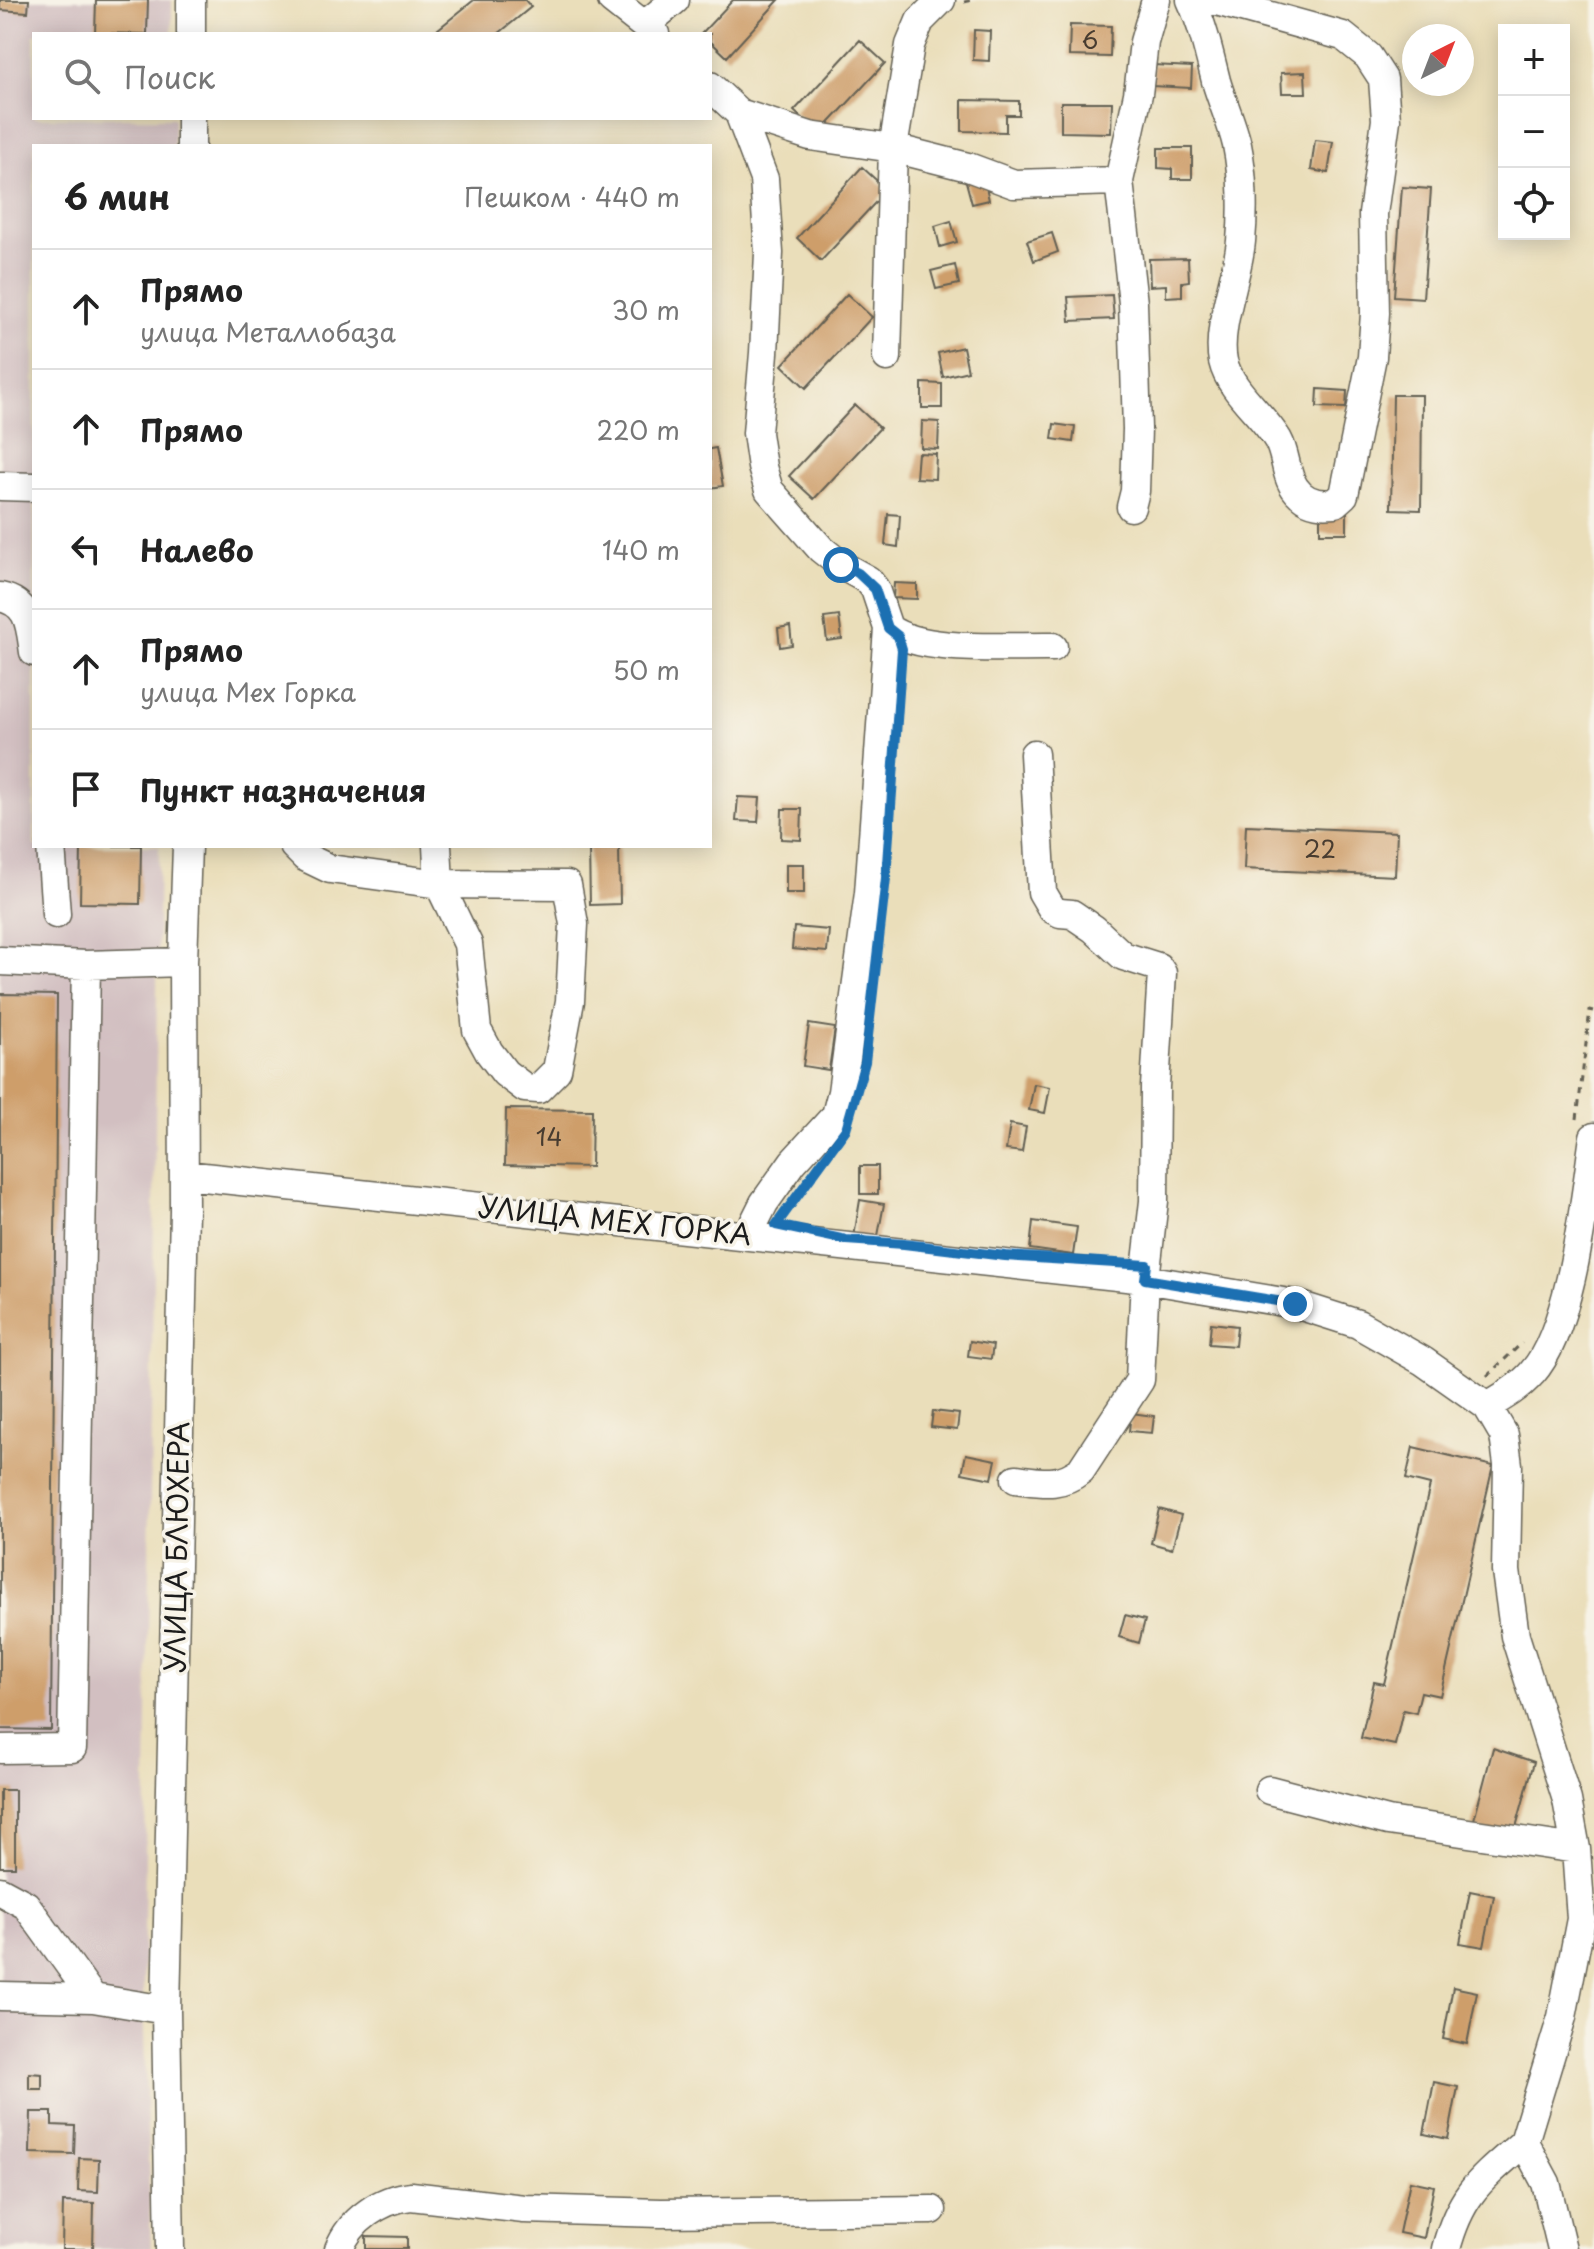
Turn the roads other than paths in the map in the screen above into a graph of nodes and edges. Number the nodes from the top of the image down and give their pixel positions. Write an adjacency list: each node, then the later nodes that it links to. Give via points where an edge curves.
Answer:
1 (191, 0): 9 (street)
2 (612, 0): 8 (street)
3 (675, 0): 8 (street)
4 (941, 0): 14 (street, via 920,21 910,45)
5 (1156, 0): 15 (street)
6 (1191, 0): 7 (street, via 1237,146 1241,181 1241,242 1223,359 1230,379 1280,444 1295,488 1311,501 1335,503 1344,495 1372,357 1373,214 1386,120 1383,79 1368,56 1343,36)
7 (1213, 0)
8 (650, 29)
9 (191, 32)
10 (712, 88): 11 (street)
11 (739, 113): 14 (street, via 810,136); 21 (street, via 764,179 769,253 757,433 762,467 769,490 821,549 875,589)
12 (191, 120): 13 (street)
13 (191, 144)
14 (893, 148): 15 (street, via 1014,184); 16 (street)
15 (1119, 181): 19 (street, via 1133,303 1137,429)
16 (887, 357)
17 (0, 486): 18 (street)
18 (32, 487)
19 (1131, 507)
20 (0, 597): 22 (street, via 23,607)
21 (888, 628): 23 (street, via 898,636 932,644); 36 (street, via 869,893 842,1092 836,1115 793,1162)
22 (32, 638)
23 (1053, 647)
24 (1034, 754): 37 (street, via 1042,892 1047,902 1094,929 1123,956 1162,973 1154,1201)
25 (51, 848): 30 (street)
26 (187, 848): 32 (street, УЛИЦА БЛЮХЕРА)
27 (296, 848): 29 (street, via 330,869)
28 (437, 848): 29 (street)
29 (439, 884): 29 (street, via 468,944 477,1030 505,1073 525,1088 538,1089 557,1070 570,1001 574,924 567,885)
30 (56, 914)
31 (0, 961): 33 (street)
32 (183, 962): 33 (street); 35 (street, УЛИЦА БЛЮХЕРА)
33 (86, 965): 40 (street, via 72,1748)
34 (1585, 1135): 38 (street, via 1571,1277 1557,1326 1532,1373)
35 (185, 1175): 36 (street, УЛИЦА МЕХ ГОРКА); 46 (street, УЛИЦА БЛЮХЕРА)
36 (748, 1235): 37 (street, УЛИЦА МЕХ ГОРКА)
37 (1145, 1279): 38 (street, УЛИЦА МЕХ ГОРКА, via 1295,1304 1358,1324); 39 (street, via 1140,1380 1110,1428 1071,1479)
38 (1492, 1403): 42 (street, УЛИЦА МЕХ ГОРКА, via 1508,1465 1506,1571 1515,1636 1567,1800)
39 (1016, 1479)
40 (0, 1749)
41 (1269, 1790): 42 (street, via 1388,1821)
42 (1576, 1849): 47 (street, УЛИЦА МЕХ ГОРКА, via 1581,1919 1562,2017)
43 (0, 1891): 45 (street, via 26,1905)
44 (0, 1996): 45 (street)
45 (93, 1998): 46 (street)
46 (166, 2010): 49 (street, УЛИЦА БЛЮХЕРА)
47 (1524, 2142): 51 (street, via 1469,2193); 52 (street, via 1546,2183)
48 (932, 2210): 50 (street, via 661,2213 524,2209 411,2196 372,2209)
49 (170, 2249)
50 (339, 2249)
51 (1446, 2249)
52 (1562, 2249)

